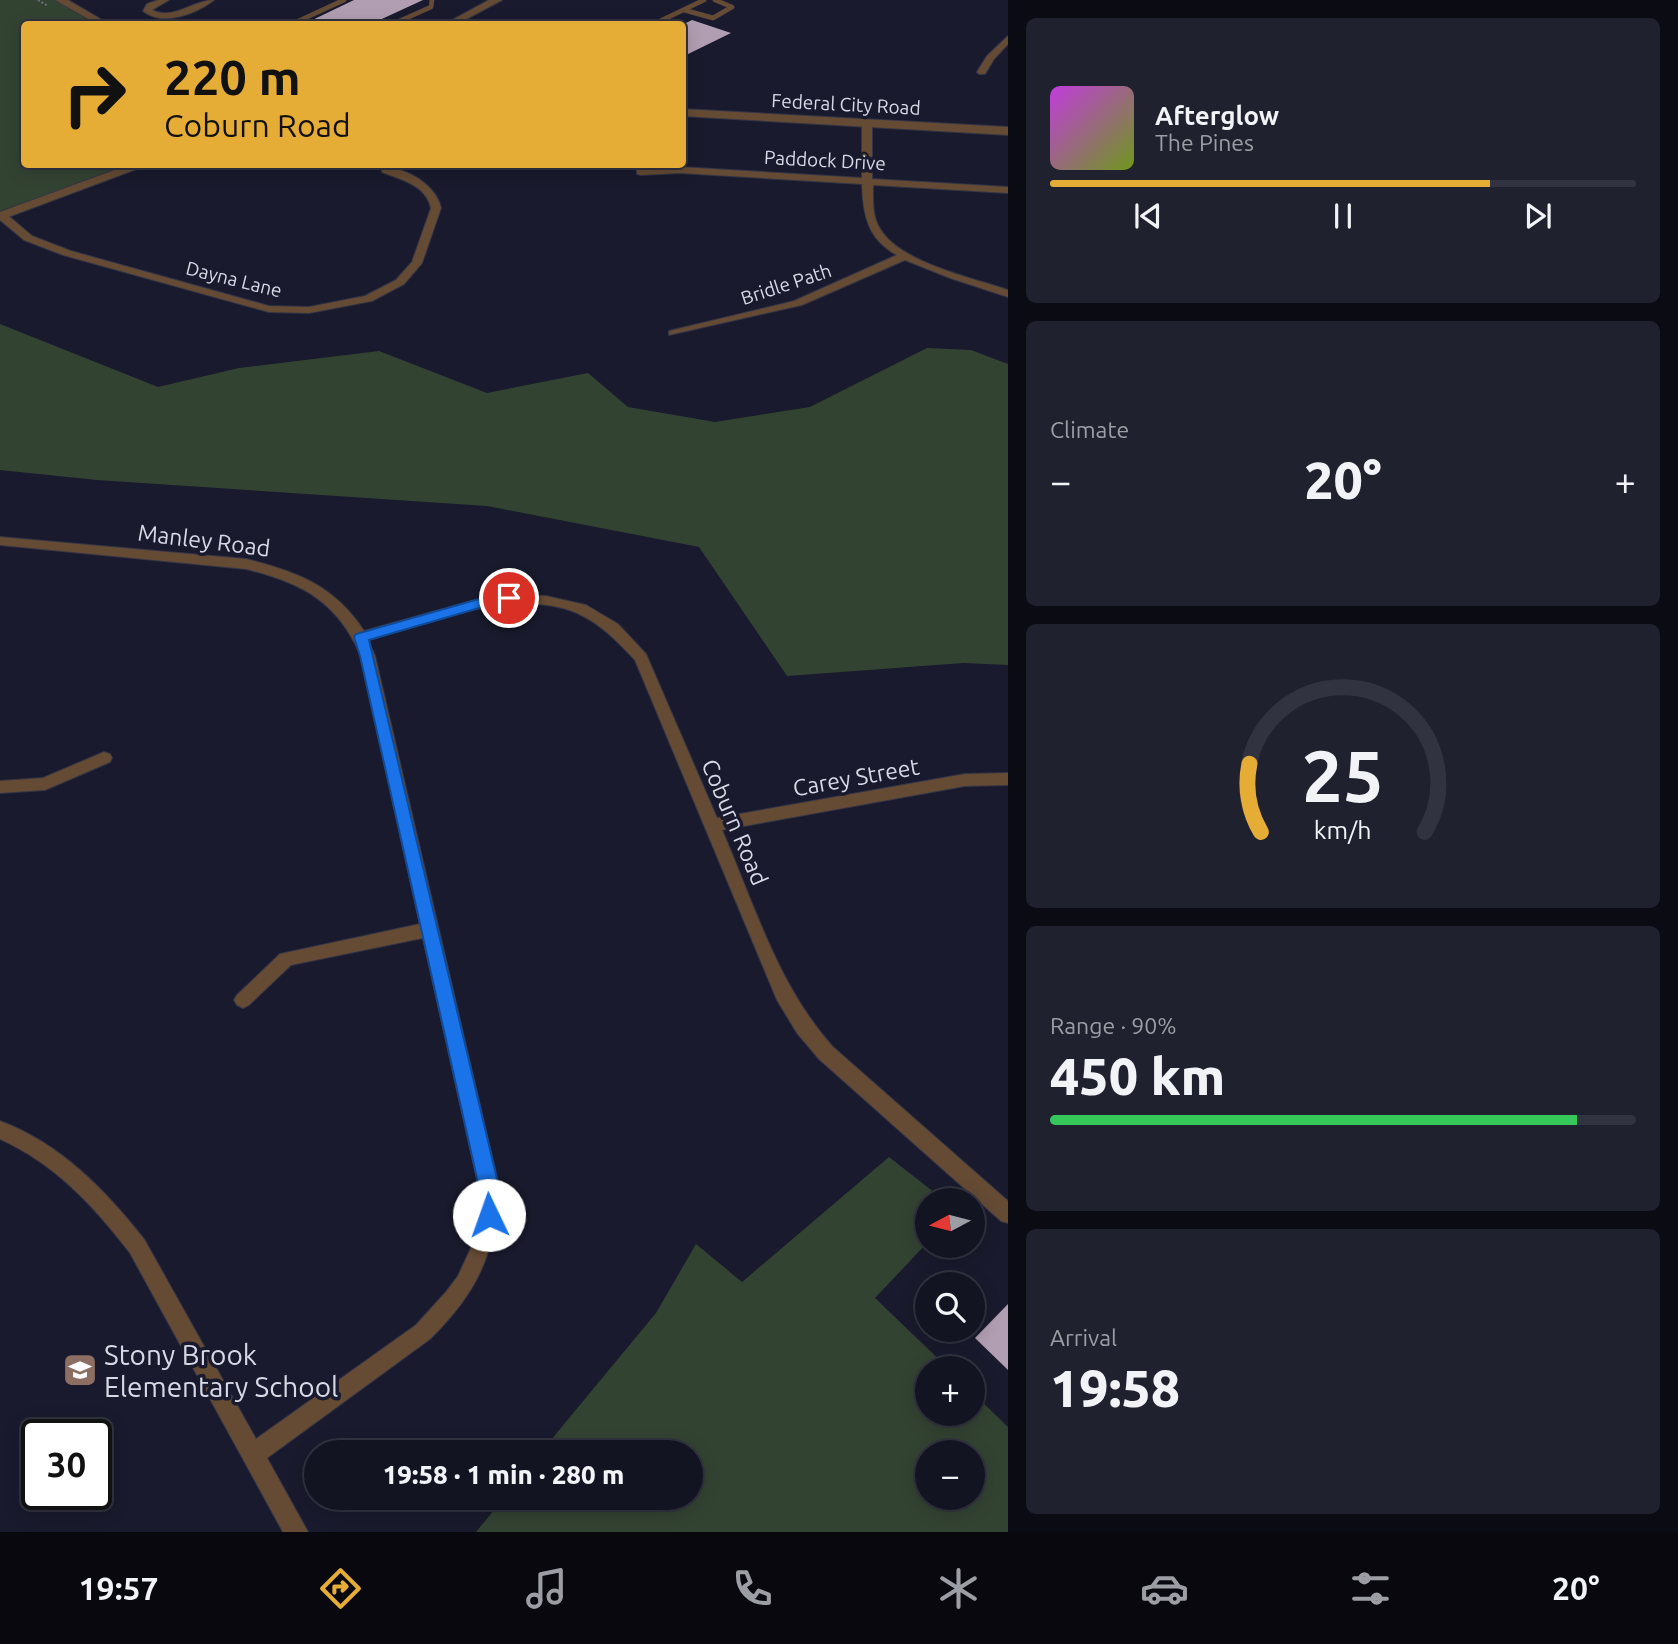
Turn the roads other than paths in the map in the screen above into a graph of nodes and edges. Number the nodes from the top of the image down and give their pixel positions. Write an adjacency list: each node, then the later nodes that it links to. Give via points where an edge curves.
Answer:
1 (60, 0): 10 (street)
2 (165, 0): 3 (street, via 147,11 167,17)
3 (210, 0)
4 (344, 0): 11 (lane)
5 (432, 0): 12 (lane, via 431,6)
6 (704, 0): 9 (lane)
7 (715, 0): 9 (lane, via 732,6 713,18)
8 (491, 1): 13 (street)
9 (684, 10): 14 (lane)
10 (98, 21)
11 (298, 21)
12 (399, 21)
13 (455, 21)
14 (660, 21)
15 (1008, 39): 16 (street)
16 (982, 72)
17 (686, 112): 18 (street, Federal City Road)
18 (867, 123): 19 (street, Federal City Road); 23 (street)
19 (1008, 131)
20 (133, 168): 25 (street)
21 (386, 170): 25 (street, Dayna Lane, via 418,183 436,201 417,263 385,291 328,309 270,309 67,253 29,238)
22 (640, 172): 23 (street, Paddock Drive)
23 (869, 180): 24 (street, Paddock Drive); 26 (street, via 874,230)
24 (1008, 190)
25 (0, 216)
26 (905, 256): 27 (street); 28 (street, Bridle Path, via 798,303)
27 (1008, 294)
28 (673, 333)
29 (2, 545): 30 (street, Manley Road, via 274,570 317,589 336,604)
30 (361, 637): 34 (street, Coburn Road, via 509,598 554,601 598,617 617,629 641,658); 35 (street, Manley Road)
31 (104, 758): 33 (street, via 46,784)
32 (1008, 779): 34 (street, Carey Street, via 965,780)
33 (0, 787)
34 (712, 825): 38 (street, Coburn Road, via 786,1000 803,1027 826,1053)
35 (430, 929): 36 (street, via 286,959); 39 (street, Manley Road, via 488,1183 489,1215 481,1251 448,1309 423,1332)
36 (243, 1000)
37 (0, 1130): 39 (street, via 66,1167 104,1203 137,1246)
38 (1008, 1214)
39 (253, 1455): 40 (street)
40 (296, 1532)

